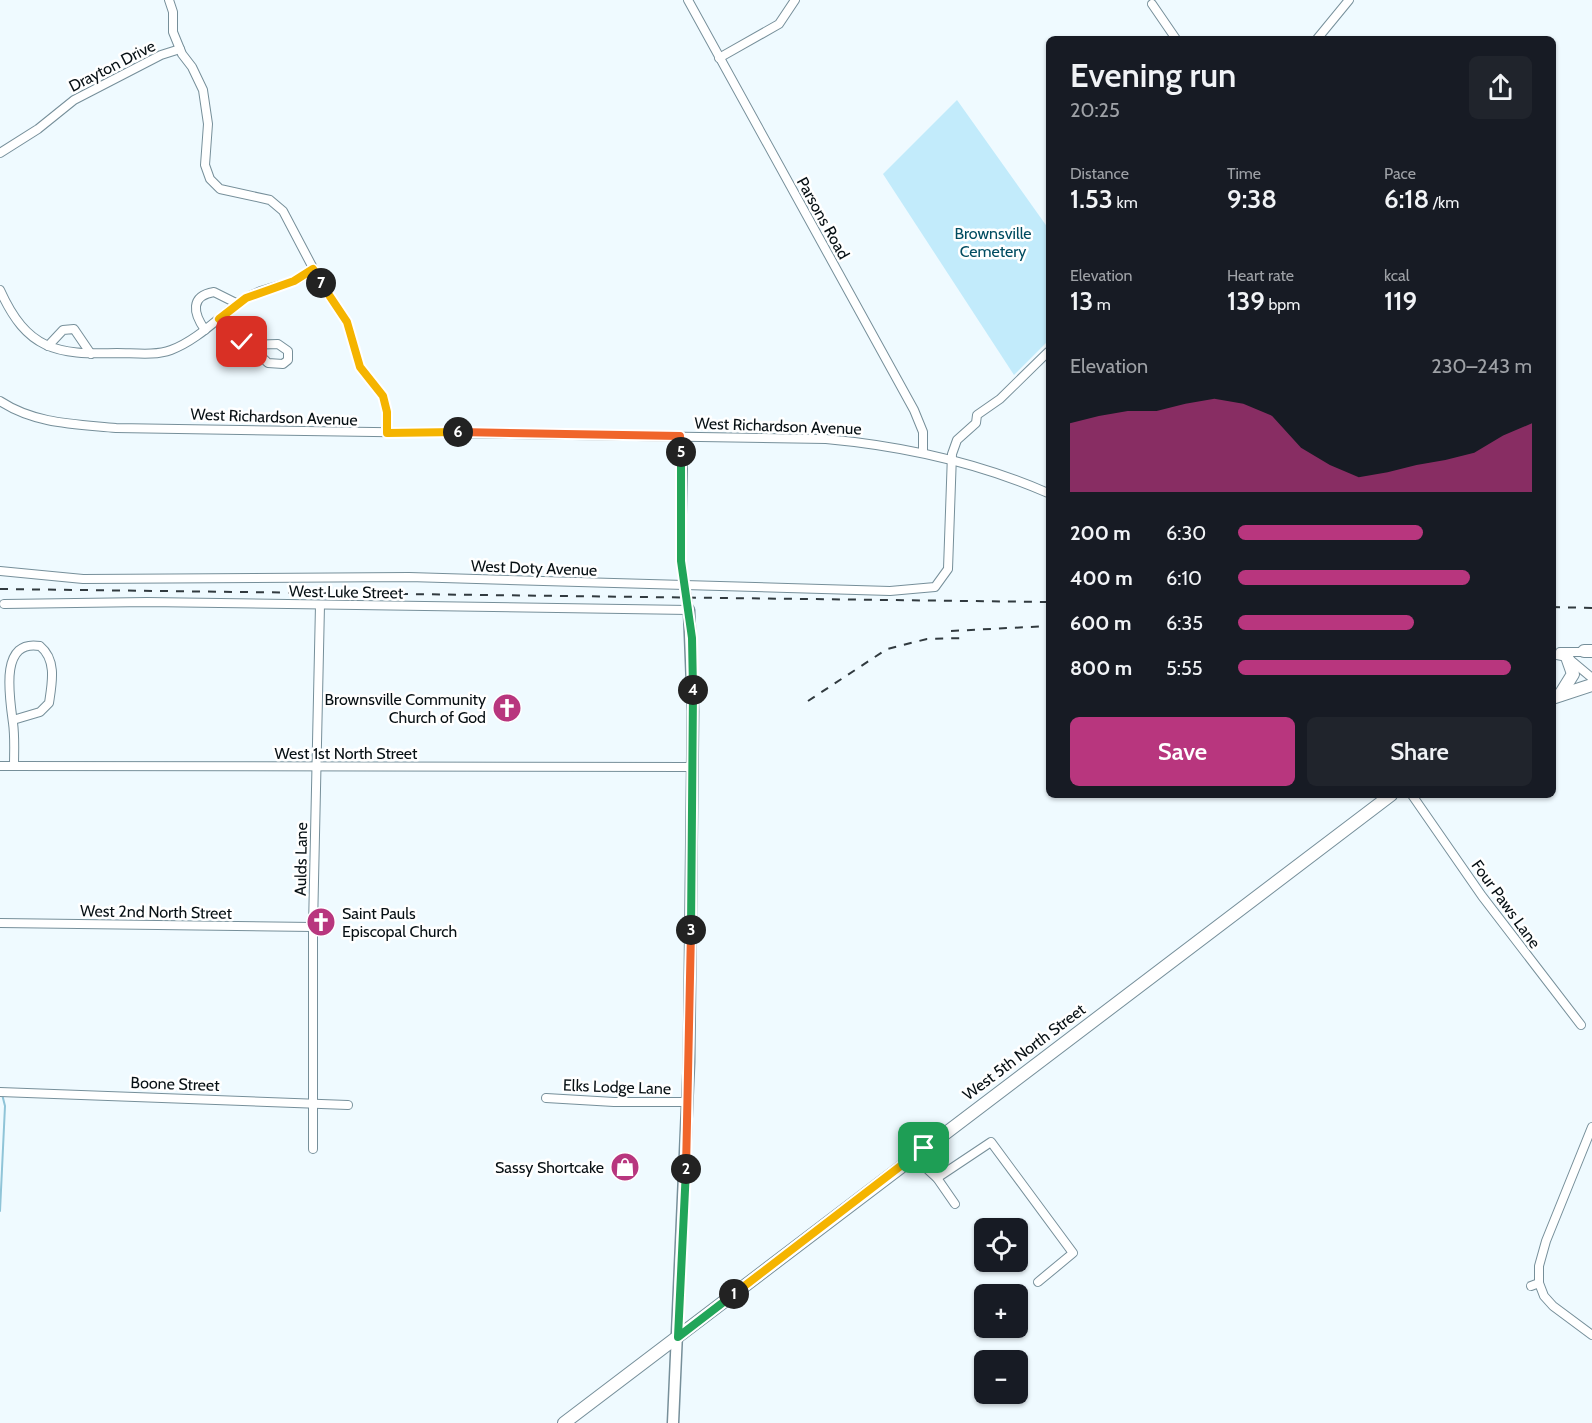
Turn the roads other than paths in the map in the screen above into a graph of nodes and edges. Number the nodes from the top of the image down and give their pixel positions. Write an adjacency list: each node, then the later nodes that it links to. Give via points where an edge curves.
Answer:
1 (169, 0): 8 (street, via 173,32)
2 (688, 0): 9 (street, Parsons Road)
3 (795, 0): 9 (street, via 774,27)
4 (1349, 0): 7 (street)
5 (1152, 4): 6 (street)
6 (1174, 36)
7 (1319, 36)
8 (180, 49): 10 (street, Drayton Drive, via 74,99 38,129); 11 (street, via 202,90 208,124 205,165 210,179 220,189 270,200 283,211)
9 (719, 58): 24 (street, Parsons Road, via 914,410 923,432)
10 (0, 153)
11 (313, 269): 13 (street); 22 (street, via 347,322 360,367 383,396)
12 (0, 290): 14 (street)
13 (238, 304): 15 (street); 16 (street, via 214,292 199,298 195,312)
14 (3, 307): 18 (street, via 30,335)
15 (219, 319): 16 (street); 17 (street)
16 (204, 330): 20 (street, via 164,352)
17 (249, 345): 17 (street, via 272,365 288,360 286,349 278,344)
18 (48, 346): 20 (street, via 68,353); 20 (street, via 57,333 74,329)
19 (1046, 353): 25 (street, via 977,416 976,423 957,440)
20 (91, 354)
21 (0, 401): 22 (street, West Richardson Avenue, via 27,416 44,420 116,428)
22 (387, 433): 23 (street, West Richardson Avenue)
23 (680, 436): 24 (street, West Richardson Avenue, via 826,439); 28 (street)
24 (923, 453): 25 (street, West Richardson Avenue)
25 (951, 460): 26 (street, West Richardson Avenue, via 1010,476); 28 (street, West Doty Avenue, via 948,569 935,587 890,591)
26 (1046, 492)
27 (0, 571): 28 (street, West Doty Avenue, via 83,579 409,577)
28 (684, 587): 31 (street)
29 (4, 604): 30 (street, West Luke Street)
30 (320, 605): 31 (street, West Luke Street); 42 (street, Aulds Lane)
31 (689, 610): 43 (street)
32 (1589, 652): 33 (street)
33 (1556, 653)
34 (1556, 654): 35 (street)
35 (1567, 657): 36 (street); 38 (main road, via 1573,674)
36 (1592, 678)
37 (1592, 685): 38 (main road)
38 (1556, 697)
39 (13, 720): 39 (street, via 6,662 19,647 40,646 48,652 51,666 49,703 40,712); 41 (street)
40 (0, 766): 41 (street, West 1st North Street)
41 (14, 766): 42 (street, West 1st North Street)
42 (317, 766): 43 (street, West 1st North Street); 47 (street, Aulds Lane)
43 (692, 767): 51 (street)
44 (1387, 798): 56 (main road, West 5th North Street)
45 (1414, 798): 48 (street, Four Paws Lane)
46 (0, 923): 47 (street, West 2nd North Street)
47 (313, 927): 52 (street, Aulds Lane)
48 (1581, 1025)
49 (4, 1092): 52 (street, Boone Street)
50 (546, 1098): 51 (street, Elks Lodge Lane)
51 (688, 1102): 63 (street)
52 (313, 1103): 53 (street, Boone Street); 55 (street, Aulds Lane)
53 (348, 1105)
54 (1592, 1126): 60 (street, via 1546,1241)
55 (313, 1149)
56 (913, 1156): 57 (street); 63 (main road, West 5th North Street)
57 (937, 1178): 58 (street); 59 (street, via 990,1142 1073,1253)
58 (955, 1204)
59 (1038, 1282)
60 (1539, 1283): 61 (street); 62 (street, via 1553,1306)
61 (1531, 1286)
62 (1592, 1335)
63 (678, 1337): 64 (main road, West 5th North Street); 65 (street)
64 (564, 1423)
65 (673, 1423)

